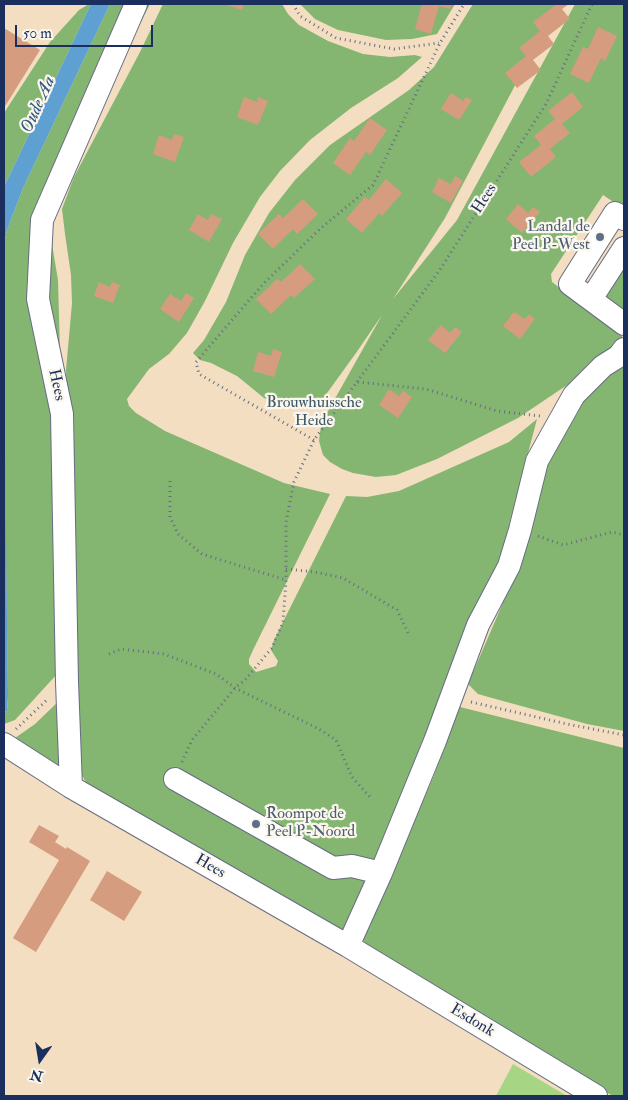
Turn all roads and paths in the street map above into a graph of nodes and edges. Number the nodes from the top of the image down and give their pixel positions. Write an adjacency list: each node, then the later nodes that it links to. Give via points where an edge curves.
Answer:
1 (136, 4): 21 (street, Hees, via 42,220 38,299 62,414)
2 (293, 4): 5 (path, via 300,16 336,38 394,49)
3 (464, 4): 5 (path)
4 (592, 4): 11 (path, Hees, via 546,104 439,272)
5 (440, 43): 13 (path, via 373,185 321,228 263,284 196,362 199,374)
6 (624, 219): 8 (street, via 615,213 570,284)
7 (624, 248): 8 (street)
8 (591, 299): 9 (street)
9 (624, 324)
10 (624, 349): 12 (street, via 574,395)
11 (357, 382): 12 (path, via 426,389 497,411); 13 (path, Hees)
12 (560, 418): 15 (street, via 537,461)
13 (314, 440): 17 (path, Hees, via 294,482 286,522)
14 (170, 481): 18 (path, via 170,517 184,540 202,554)
15 (520, 530): 16 (path, via 563,545 612,532); 23 (street, via 509,566 478,625)
16 (624, 535)
17 (286, 569): 18 (path, Hees); 19 (path, via 343,578 397,610)
18 (286, 580): 22 (path, Hees, via 283,622 272,648)
19 (409, 635)
20 (109, 654): 22 (path, via 121,649 164,654 216,674)
21 (67, 682): 25 (path, via 18,727); 27 (street, Hees)
22 (235, 688): 26 (path, Hees, via 192,740); 28 (path, via 319,728 336,740 352,777)
23 (452, 698): 24 (path); 29 (street)
24 (624, 735)
25 (8, 746): 27 (street, Hees)
26 (174, 779): 29 (street, via 333,868 352,866)
27 (71, 787): 30 (street, Hees)
28 (370, 797)
29 (381, 873): 30 (street)
30 (348, 946): 31 (street, Esdonk)
31 (596, 1096)

